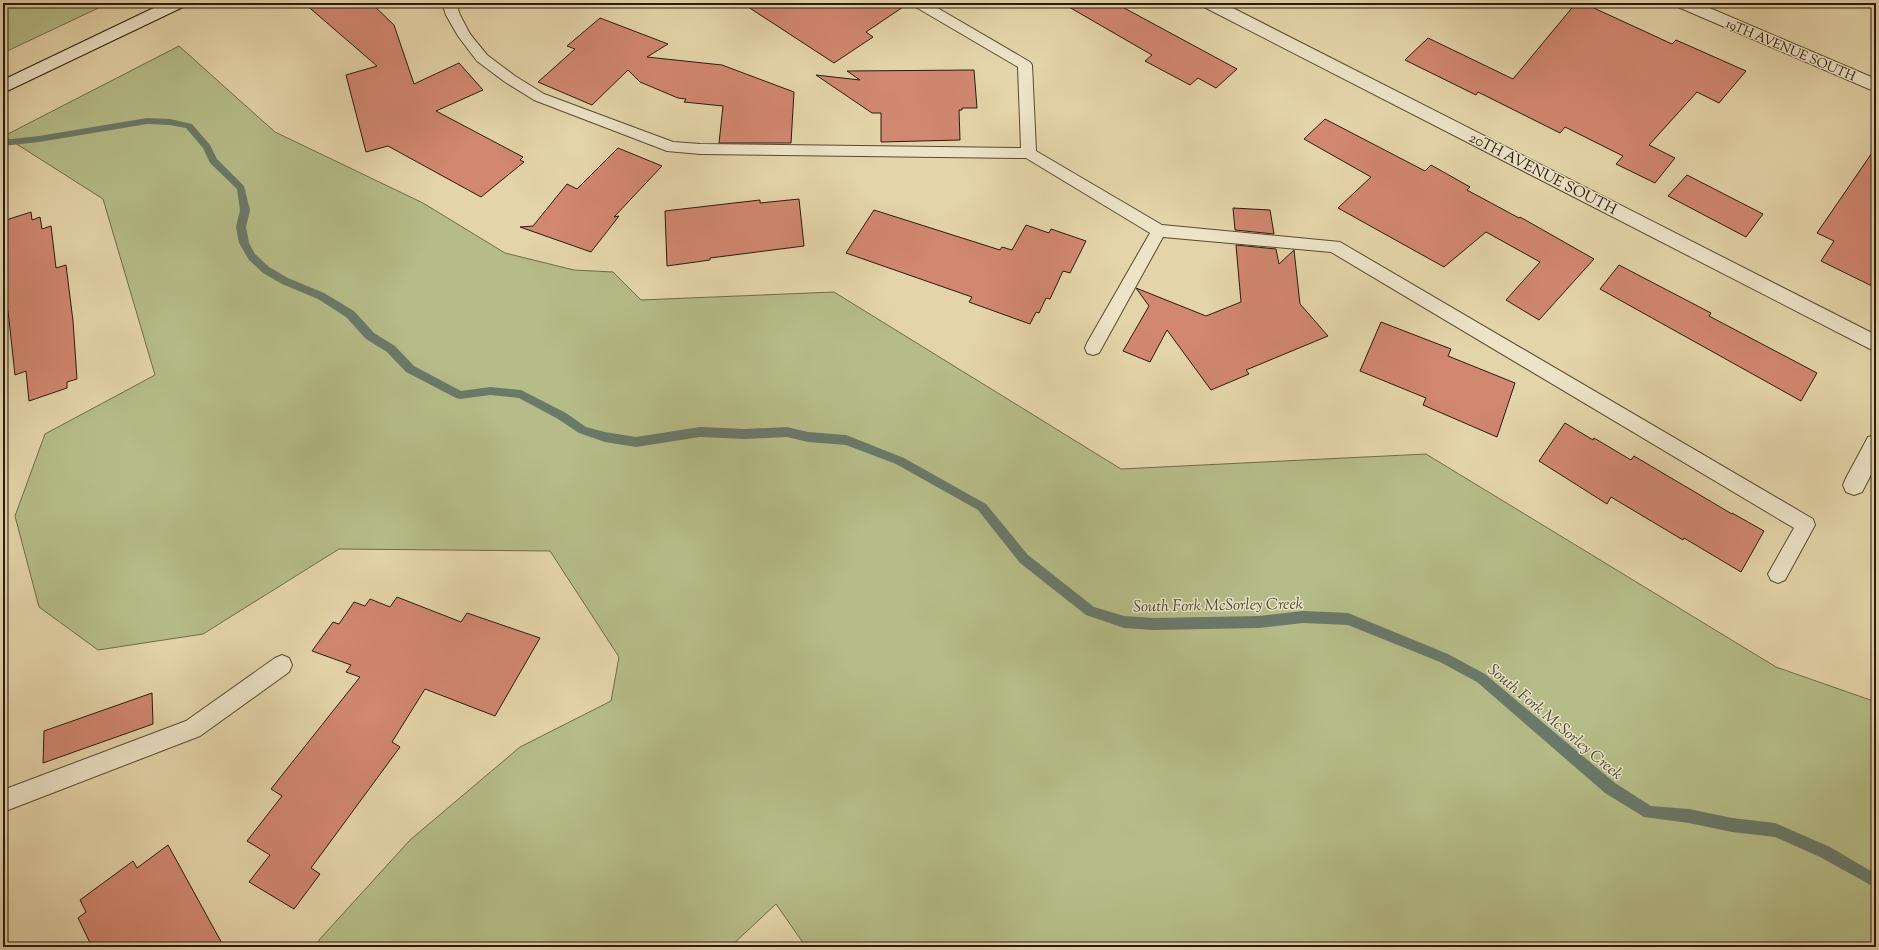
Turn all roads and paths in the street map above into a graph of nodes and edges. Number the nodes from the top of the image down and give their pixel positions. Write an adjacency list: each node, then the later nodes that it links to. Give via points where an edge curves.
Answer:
1 (177, 3): 7 (street)
2 (449, 3): 8 (lane, via 465,36 482,58 510,79 539,97 672,147)
3 (919, 3): 8 (lane, via 1025,65)
4 (1210, 3): 10 (street, 20TH AVENUE SOUTH)
5 (1684, 3): 6 (street, 19TH AVENUE SOUTH)
6 (1876, 86)
7 (3, 87)
8 (1029, 153): 9 (lane)
9 (1159, 231): 11 (lane); 14 (lane, via 1334,246 1806,525)
10 (1876, 344)
11 (1093, 348)
12 (1876, 444): 13 (street)
13 (1854, 485)
14 (1778, 574)
15 (282, 665): 16 (lane, via 193,729)
16 (3, 801)

